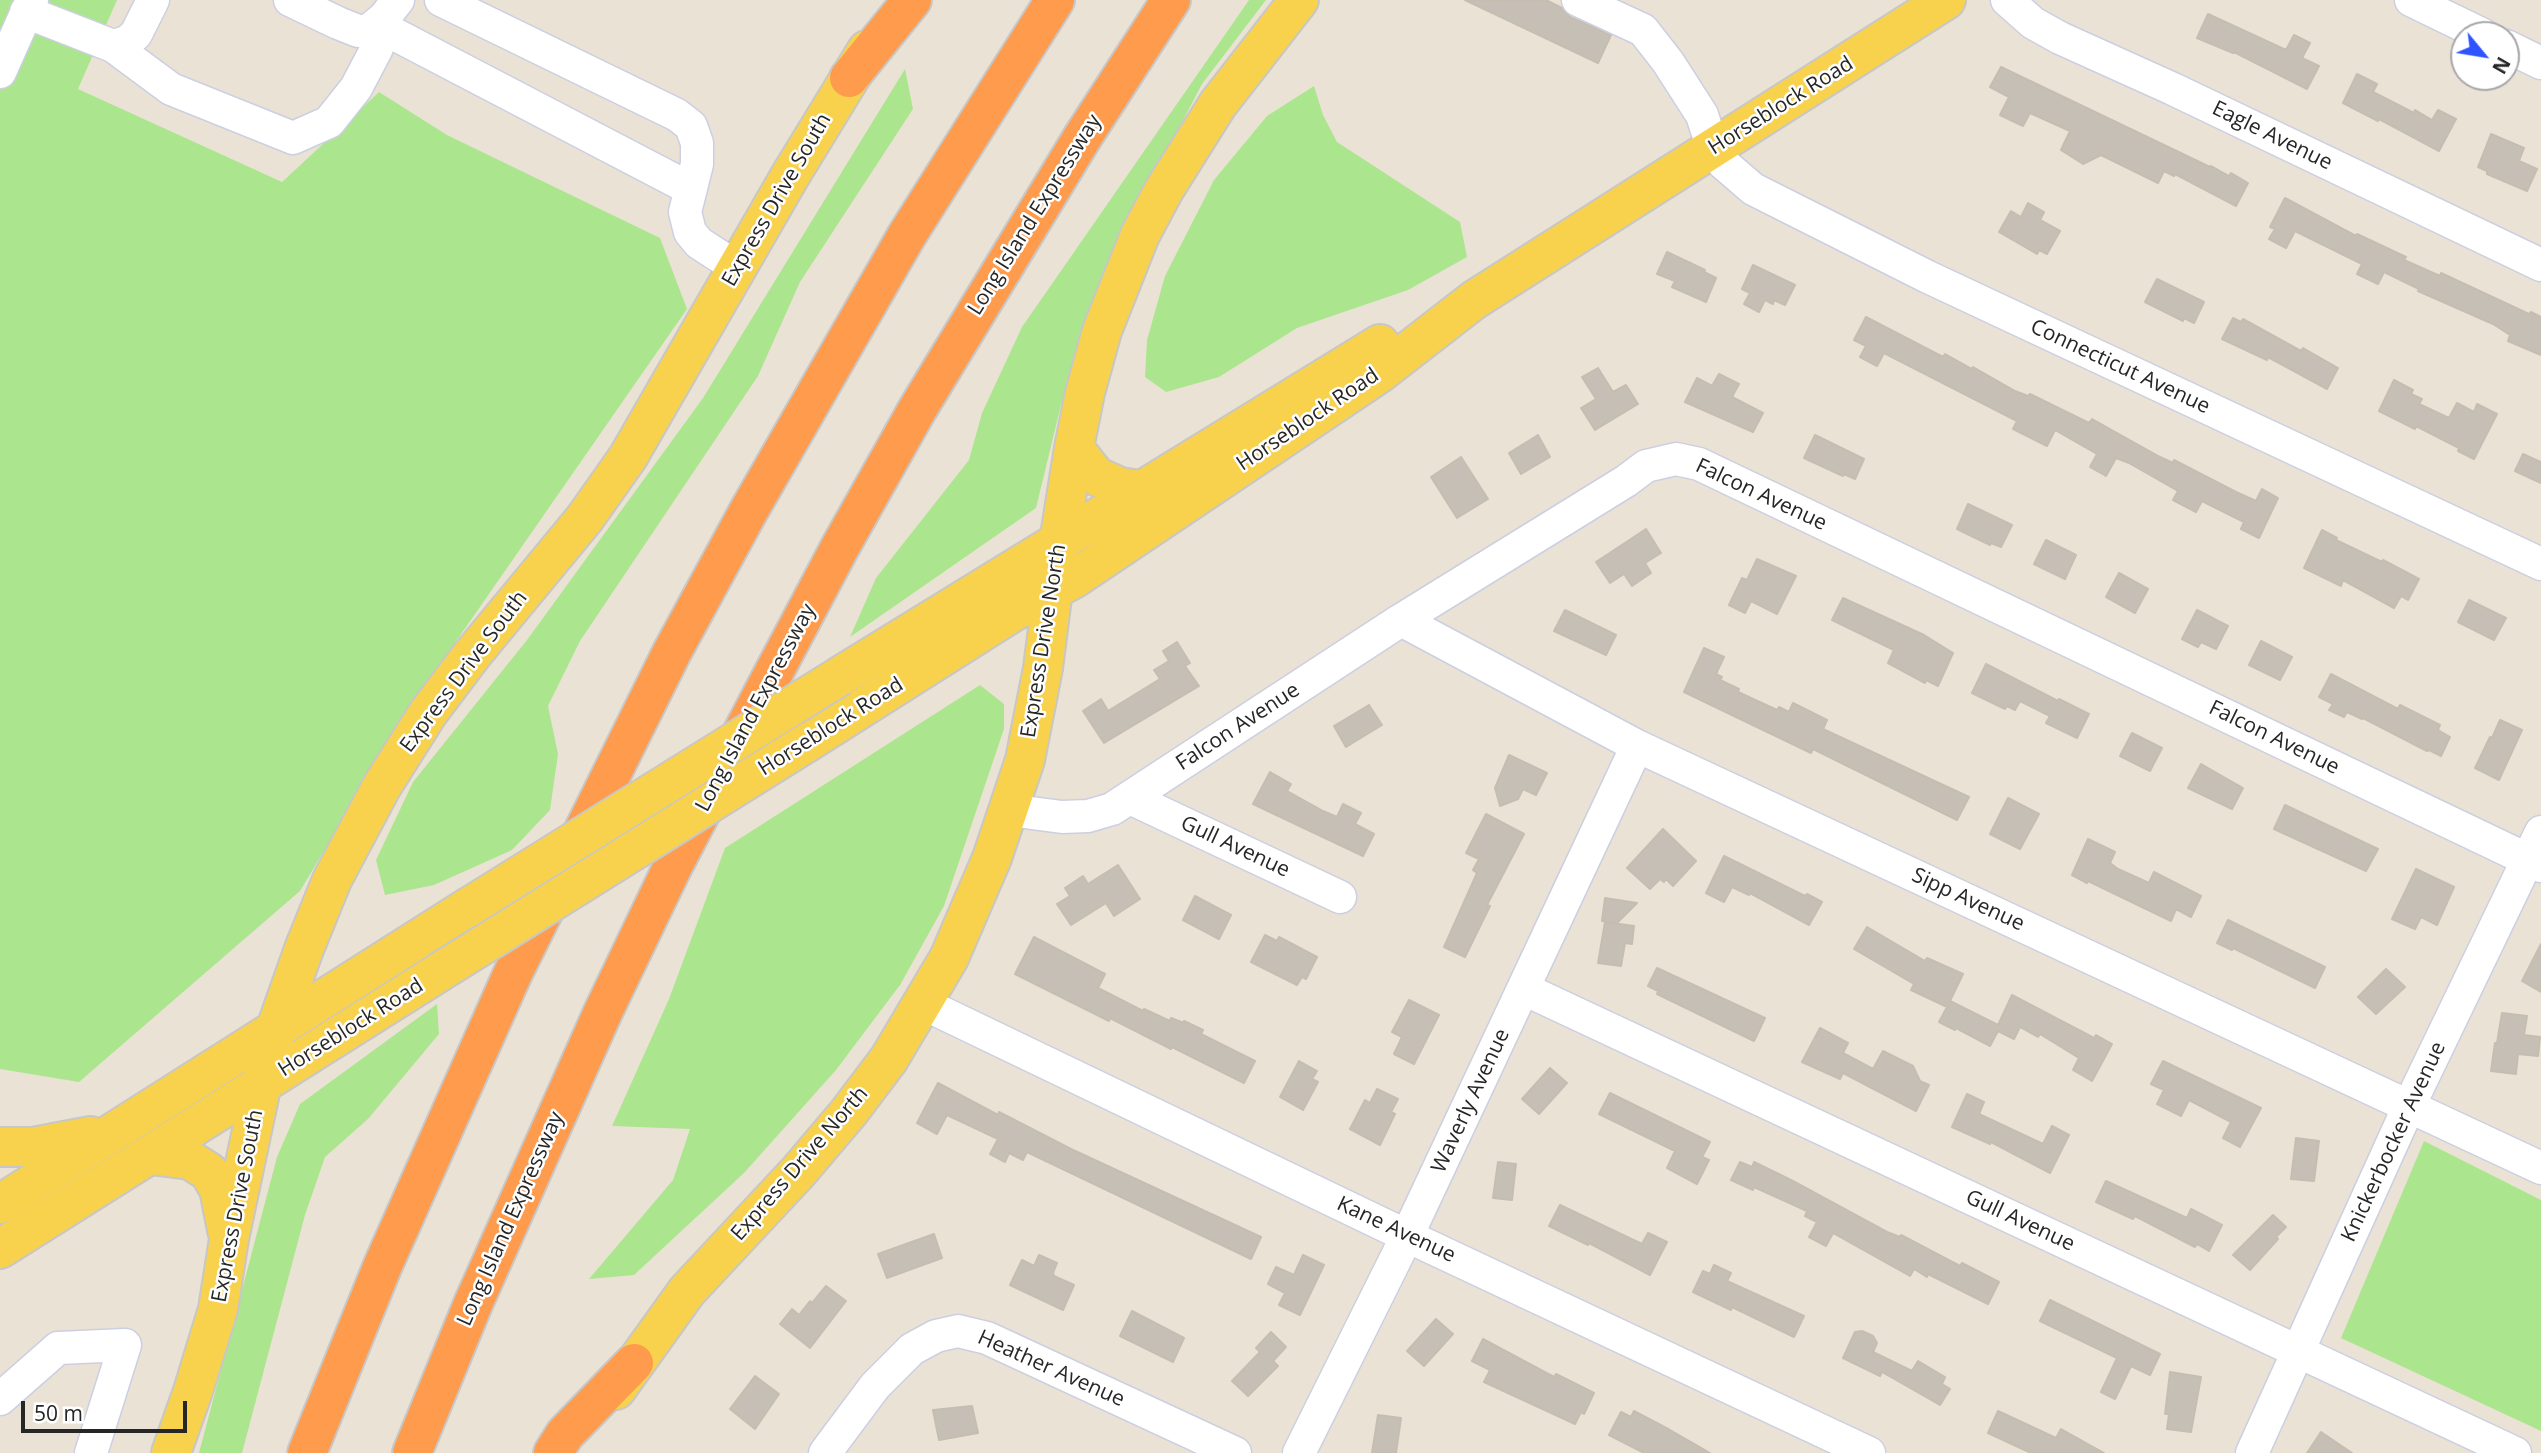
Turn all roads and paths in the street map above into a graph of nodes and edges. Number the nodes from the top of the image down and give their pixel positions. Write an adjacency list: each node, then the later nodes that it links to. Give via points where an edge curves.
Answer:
1 (153, 0): 17 (street, via 136,34 127,43)
2 (290, 0): 16 (street, via 358,30 368,31)
3 (398, 0): 16 (street)
4 (441, 0): 23 (street, via 677,116 691,127 697,143 698,164)
5 (901, 0): 21 (main road, Express Drive South)
6 (912, 0): 21 (highway)
7 (1055, 0): 56 (highway, via 907,234 672,652 513,973 383,1265)
8 (1171, 0): 57 (highway, Long Island Expressway, via 917,410 764,691 603,1012)
9 (1298, 0): 27 (main road, Express Drive North, via 1219,104 1140,234 1102,331)
10 (1578, 0): 22 (street, via 1643,30 1702,115)
11 (2007, 0): 24 (street, Eagle Avenue, via 2033,23 2060,38)
12 (2411, 0): 15 (street)
13 (1944, 1): 22 (main road, Horseblock Road)
14 (29, 6): 17 (street); 20 (street)
15 (2454, 21)
16 (377, 24): 17 (street, via 377,48 356,88 329,122 293,138 172,89); 23 (street)
17 (113, 46)
18 (2520, 53): 19 (street)
19 (2541, 63)
20 (0, 72)
21 (849, 78): 25 (main road, Express Drive South)
22 (1713, 149): 26 (main road, Horseblock Road); 30 (street, Connecticut Avenue, via 1738,178 1773,200)
23 (691, 188): 25 (street, via 685,212 690,232)
24 (2541, 265)
25 (736, 267): 40 (main road, Express Drive South, via 628,457 585,518 451,682 382,786 318,913)
26 (1474, 300): 28 (main road, Horseblock Road, via 1372,348); 31 (main road, Horseblock Road, via 1380,373)
27 (1074, 448): 28 (main road, via 1096,476); 29 (main road, Express Drive North)
28 (1139, 490): 29 (main road, Horseblock Road)
29 (1059, 542): 31 (main road, Express Drive North); 40 (main road, Horseblock Road, bridge)
30 (2541, 564)
31 (1053, 589): 35 (main road, Express Drive North, via 1035,718); 41 (main road, Horseblock Road, bridge)
32 (1401, 620): 33 (street, Sipp Avenue); 34 (street, Falcon Avenue); 36 (street, Falcon Avenue, via 1646,466 1676,459 1699,464)
33 (1637, 746): 38 (street, Waverly Avenue); 42 (street, Sipp Avenue)
34 (1130, 798): 35 (street, Falcon Avenue, via 1088,817); 37 (street, Gull Avenue)
35 (1009, 810): 39 (main road, Express Drive North, via 973,907)
36 (2537, 853): 42 (street, Knickerbocker Avenue)
37 (1340, 897)
38 (1524, 989): 48 (street, Waverly Avenue); 51 (street, Gull Avenue)
39 (924, 1004): 48 (street, Kane Avenue); 52 (main road, Express Drive North, via 849,1112 687,1291)
40 (275, 1031): 41 (main road, Express Drive South); 43 (main road, Horseblock Road)
41 (262, 1083): 45 (main road, Horseblock Road); 49 (main road, Express Drive South)
42 (2409, 1106): 46 (street, Sipp Avenue); 51 (street, Knickerbocker Avenue)
43 (116, 1130): 44 (main road, via 59,1144); 47 (main road, Horseblock Road)
44 (0, 1147)
45 (151, 1155): 49 (main road, via 190,1160 209,1172 222,1198); 50 (main road, Horseblock Road)
46 (2541, 1168)
47 (0, 1204)
48 (1407, 1236): 62 (street, Waverly Avenue); 63 (street, Kane Avenue)
49 (229, 1239): 55 (main road, Express Drive South, via 218,1309)
50 (0, 1249)
51 (2299, 1352): 64 (street, Knickerbocker Avenue); 65 (street, Gull Avenue)
52 (634, 1363): 58 (highway, via 565,1434); 59 (main road, Express Drive North)
53 (0, 1399): 54 (street, via 58,1348 125,1345)
54 (91, 1453)
55 (171, 1453)
56 (307, 1453)
57 (412, 1453)
58 (553, 1453)
59 (573, 1453)
60 (825, 1453): 61 (street, Heather Avenue, via 875,1386 912,1349 958,1331 987,1338)
61 (1236, 1453)
62 (1299, 1453)
63 (1869, 1453)
64 (2252, 1453)
65 (2515, 1453)

